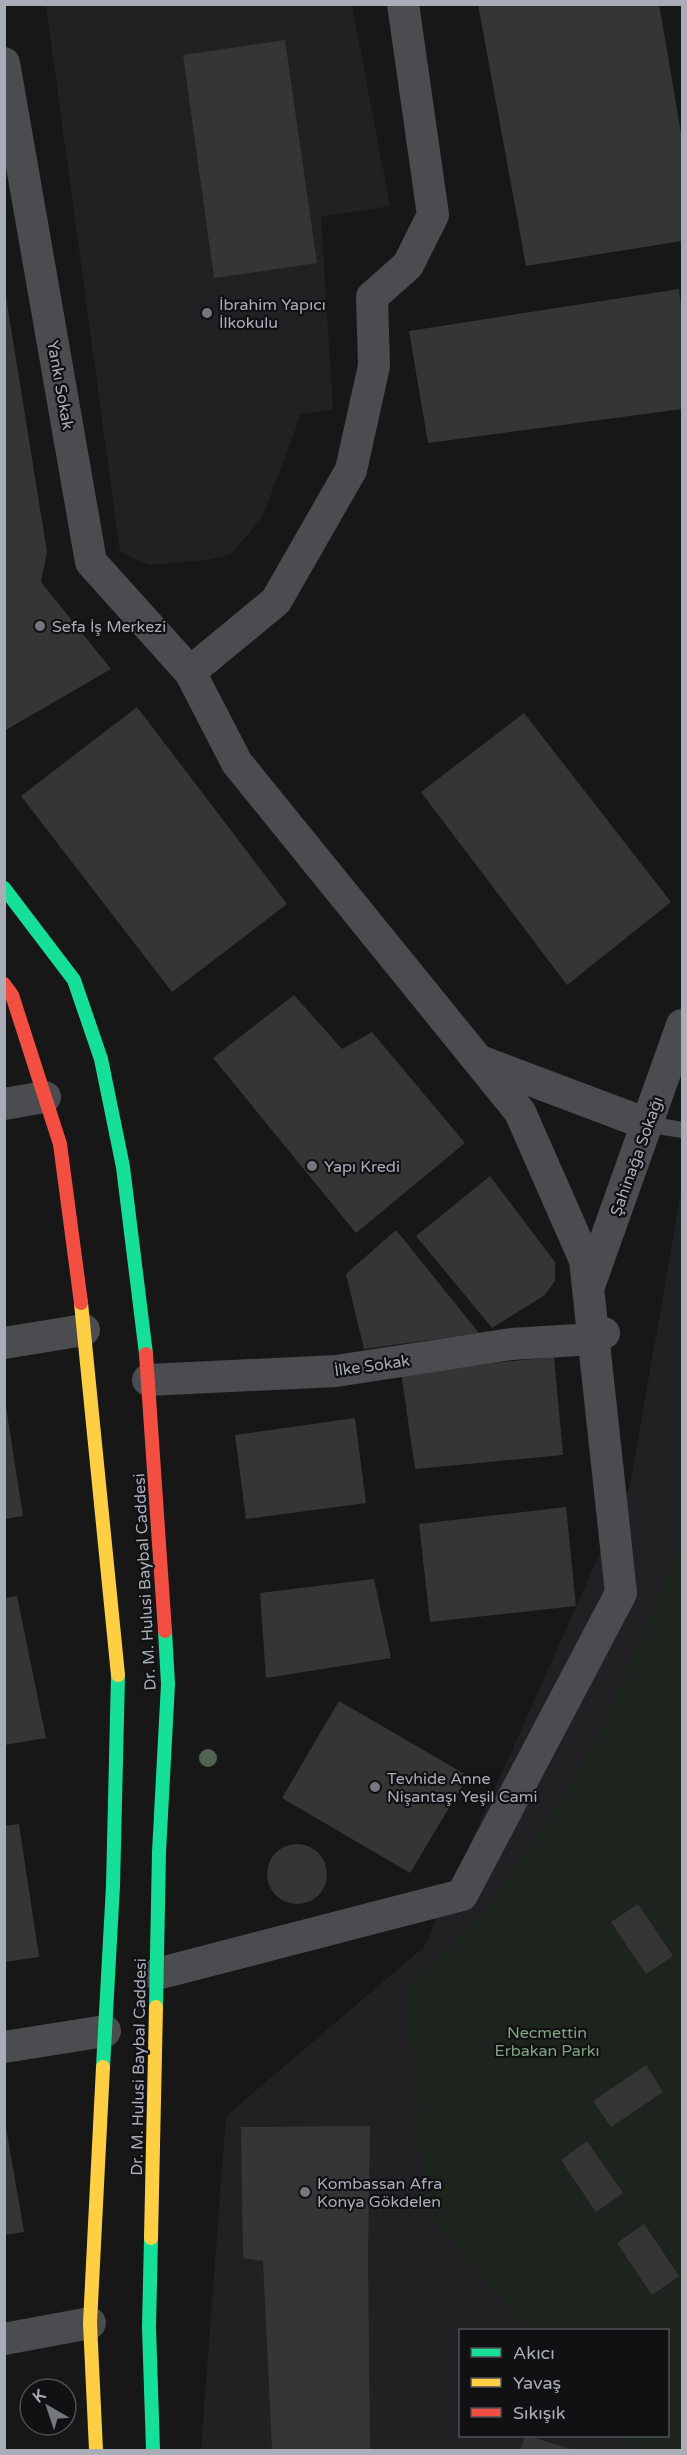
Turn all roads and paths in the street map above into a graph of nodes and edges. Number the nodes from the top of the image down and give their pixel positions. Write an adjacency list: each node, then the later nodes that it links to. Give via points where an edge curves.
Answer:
1 (403, 4): 3 (street, via 433,215 408,265 372,297 374,366 351,470 276,601)
2 (4, 63): 3 (street, Yankı Sokak, via 91,562)
3 (189, 672): 7 (street, Yankı Sokak, via 237,763)
4 (4, 888): 16 (street, Dr. M. Hulusi Baybal Caddesi, via 74,980 101,1059 123,1167)
5 (4, 984): 8 (street, Dr. M. Hulusi Baybal Caddesi, via 12,995)
6 (682, 1025): 10 (street, Şahinağa Sokağı)
7 (477, 1060): 10 (street); 12 (street, Yankı Sokak, via 520,1112 585,1260)
8 (45, 1097): 9 (street); 13 (street, Dr. M. Hulusi Baybal Caddesi, via 60,1144)
9 (4, 1104)
10 (647, 1124): 11 (lane); 12 (street, Şahinağa Sokağı)
11 (682, 1130)
12 (589, 1287): 14 (street, Yankı Sokak)
13 (84, 1330): 15 (street); 18 (street, Dr. M. Hulusi Baybal Caddesi, via 118,1676)
14 (599, 1336): 16 (street, İlke Sokak, via 511,1344 336,1371); 17 (street, Yankı Sokak, via 621,1593 462,1895)
15 (4, 1343)
16 (148, 1380): 17 (street, Dr. M. Hulusi Baybal Caddesi, via 168,1684)
17 (157, 1974): 23 (street, Dr. M. Hulusi Baybal Caddesi, via 149,2327)
18 (105, 2031): 19 (street); 20 (street, Dr. M. Hulusi Baybal Caddesi)
19 (4, 2047)
20 (90, 2323): 21 (street); 22 (street, Dr. M. Hulusi Baybal Caddesi)
21 (4, 2339)
22 (96, 2451)
23 (153, 2451)

